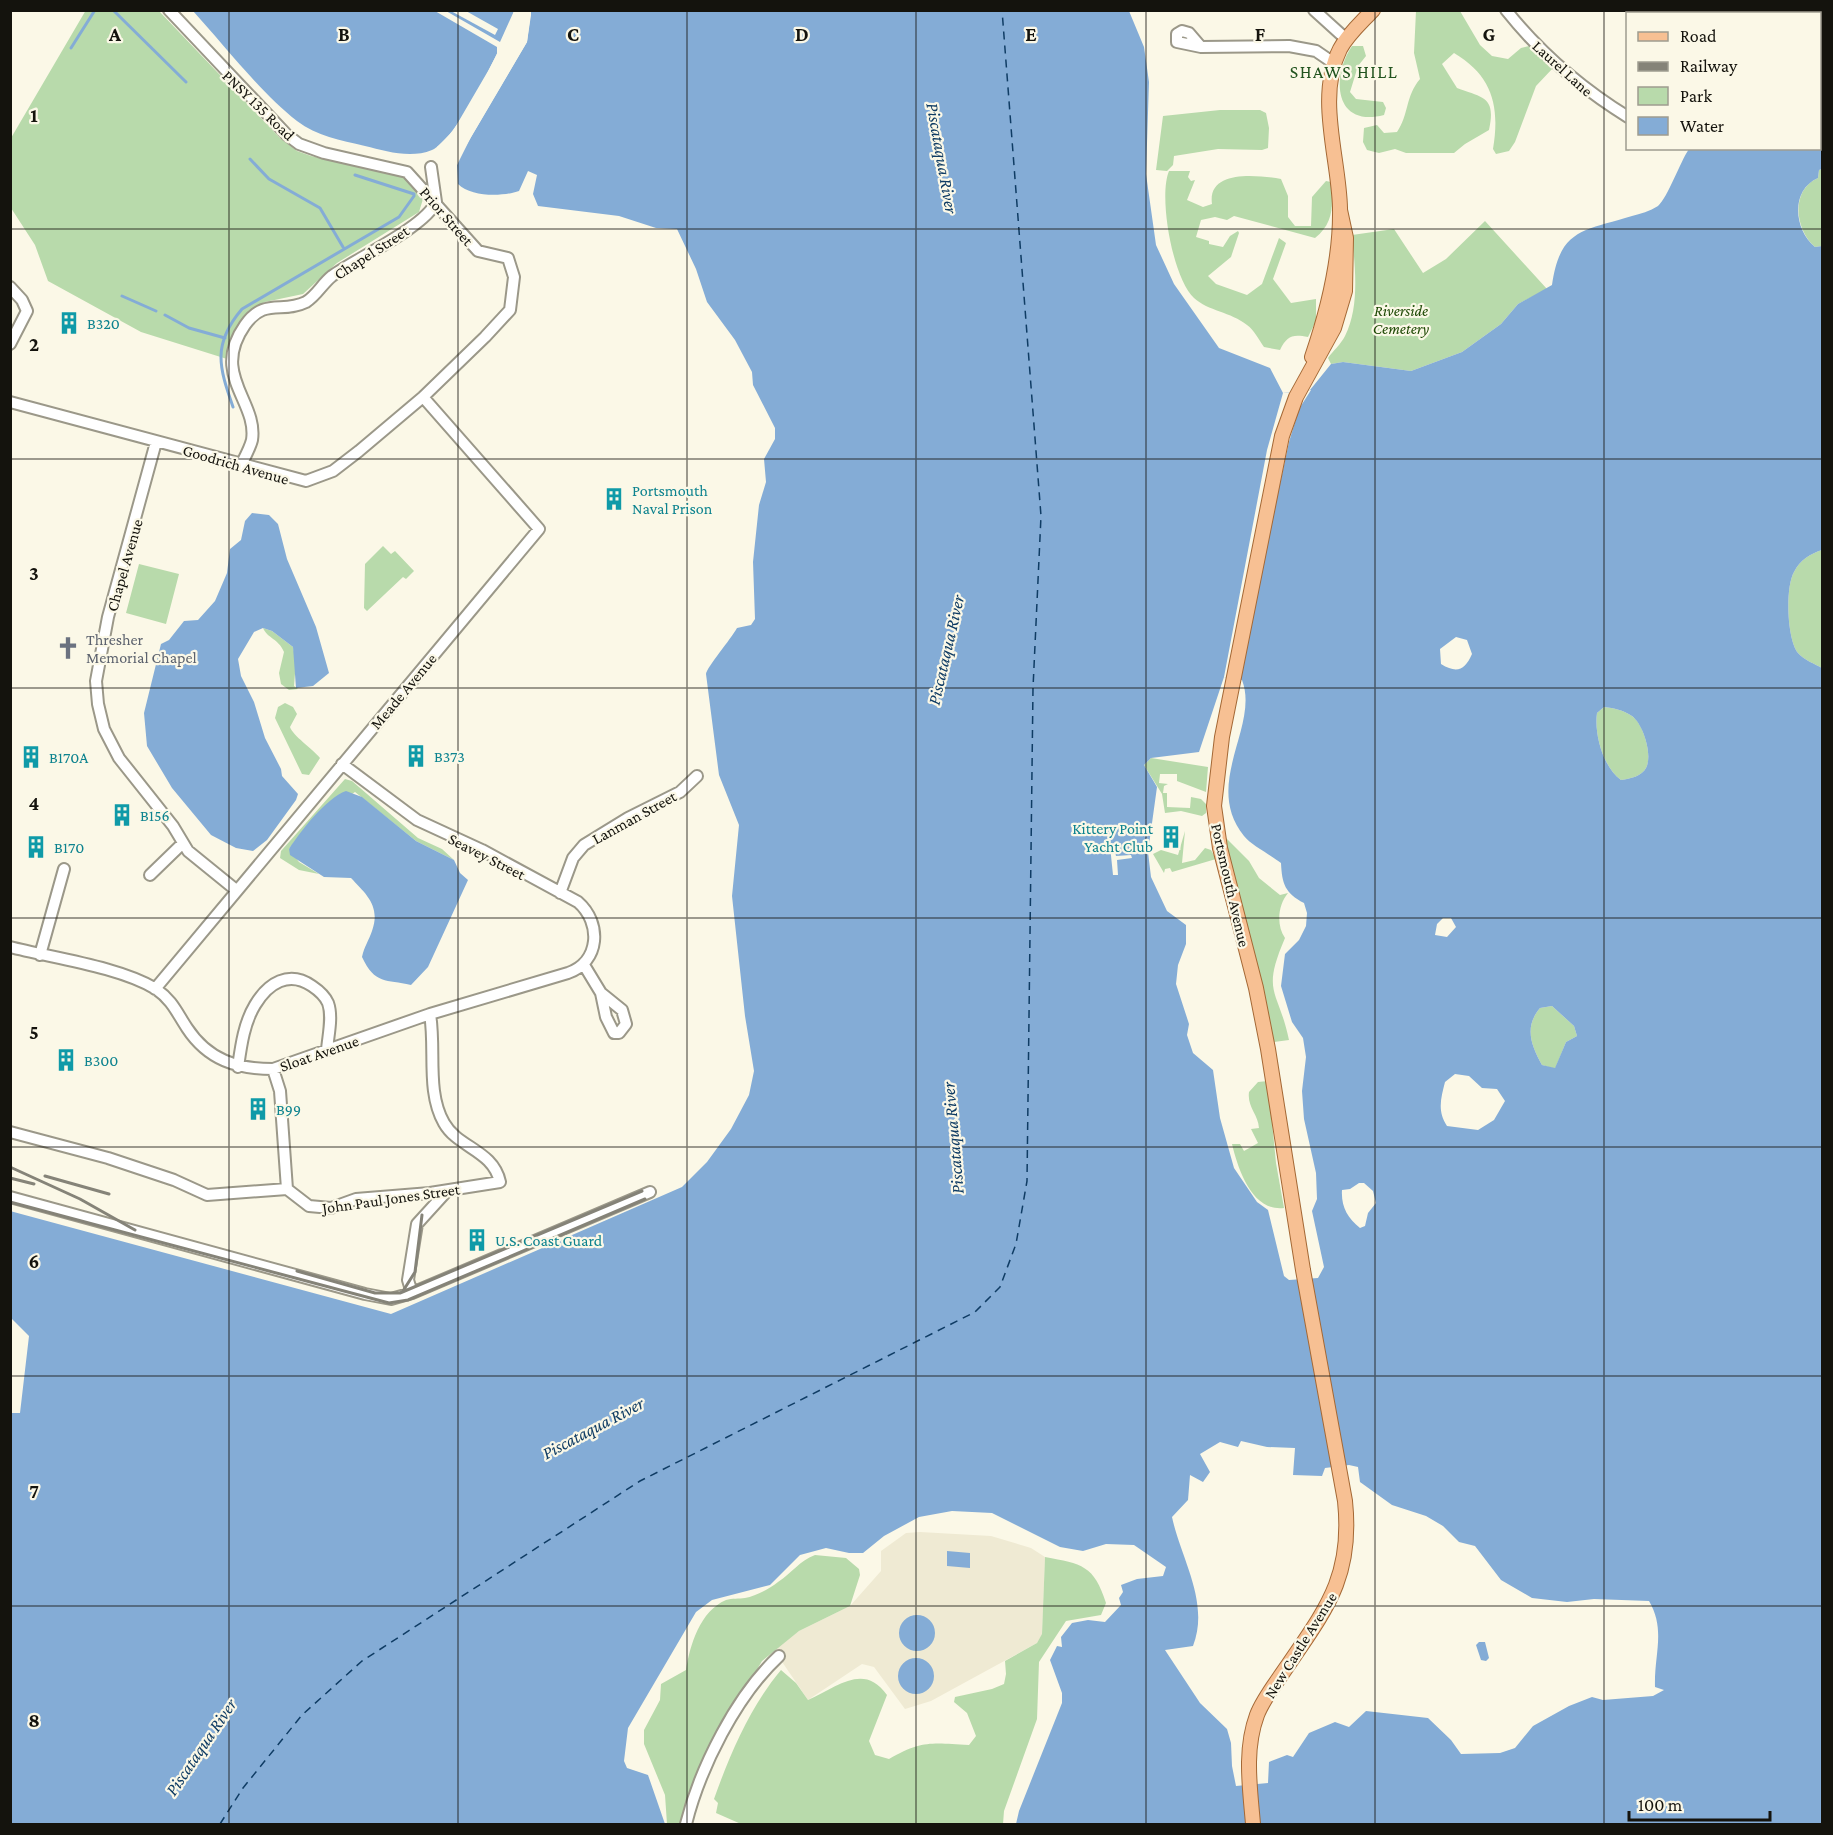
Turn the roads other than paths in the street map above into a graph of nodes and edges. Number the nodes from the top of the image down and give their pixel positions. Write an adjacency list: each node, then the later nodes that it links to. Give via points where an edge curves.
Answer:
1 (169, 10): 10 (street, PNSY 135 Road, via 267,117 299,144)
2 (1314, 10): 5 (street)
3 (1373, 10): 5 (main road, Portsmouth Avenue)
4 (1506, 10): 8 (street, Laurel Lane, via 1557,67)
5 (1346, 39): 7 (main road, Portsmouth Avenue)
6 (1201, 47): 7 (street, via 1289,46 1316,51)
7 (1335, 64): 41 (main road, Portsmouth Avenue, via 1330,106 1340,210 1337,254 1328,306 1274,468 1222,737 1214,798 1220,848 1268,1049)
8 (1626, 116)
9 (431, 167): 11 (street)
10 (407, 172): 11 (street, Prior Street)
11 (436, 202): 13 (street, Prior Street, via 478,251 503,255 511,262 514,277); 18 (street, Chapel Street, via 425,218 331,277 307,301 262,309 243,327 232,366 252,435)
12 (10, 287): 14 (street, via 27,311)
13 (510, 310): 15 (street, Goodrich Avenue)
14 (10, 344)
15 (423, 397): 18 (street, Goodrich Avenue, via 322,477 296,481); 19 (street, Meade Avenue, via 539,529)
16 (10, 402): 17 (street, Goodrich Avenue)
17 (156, 442): 18 (street, Goodrich Avenue); 21 (street, Chapel Avenue, via 113,599 96,681 101,718 114,750)
18 (242, 465)
19 (342, 764): 24 (street, Meade Avenue); 25 (street, Seavey Street, via 417,820)
20 (697, 776): 25 (street, Lanman Street, via 680,792 584,845 573,858)
21 (183, 843): 23 (street); 24 (street, Chapel Avenue, via 196,860)
22 (64, 869): 27 (street)
23 (150, 875)
24 (236, 890): 29 (street, Meade Avenue)
25 (560, 893): 28 (street, Seavey Street, via 584,907 592,921 594,944)
26 (10, 947): 27 (street, Sloat Avenue)
27 (40, 955): 29 (street, Sloat Avenue, via 112,972)
28 (584, 964): 30 (street); 31 (street, Sloat Avenue, via 568,973)
29 (155, 989): 33 (street, Sloat Avenue, via 174,1005 201,1045 222,1062)
30 (601, 993)
31 (430, 1014): 32 (street, Sloat Avenue); 37 (street, John Paul Jones Street, via 434,1086 440,1113 451,1131 493,1164 500,1182)
32 (327, 1050): 33 (street, via 327,1001 310,984 287,978 275,983 256,1003 246,1025); 34 (street, Sloat Avenue)
33 (237, 1067): 34 (street, Sloat Avenue)
34 (273, 1070): 36 (street, via 280,1091)
35 (10, 1132): 36 (street, via 139,1167 207,1195)
36 (287, 1190): 37 (street, John Paul Jones Street, via 309,1206 331,1209 356,1199)
37 (447, 1191): 40 (street, via 417,1224 408,1280)
38 (650, 1192): 40 (street)
39 (10, 1197): 40 (street, via 365,1294 391,1299)
40 (412, 1293)
41 (1319, 1360): 44 (main road, New Castle Avenue, via 1347,1528 1342,1569 1327,1607 1258,1713 1252,1732 1249,1780)
42 (779, 1656): 43 (street, via 756,1679 721,1738)
43 (686, 1824)
44 (1252, 1824)

